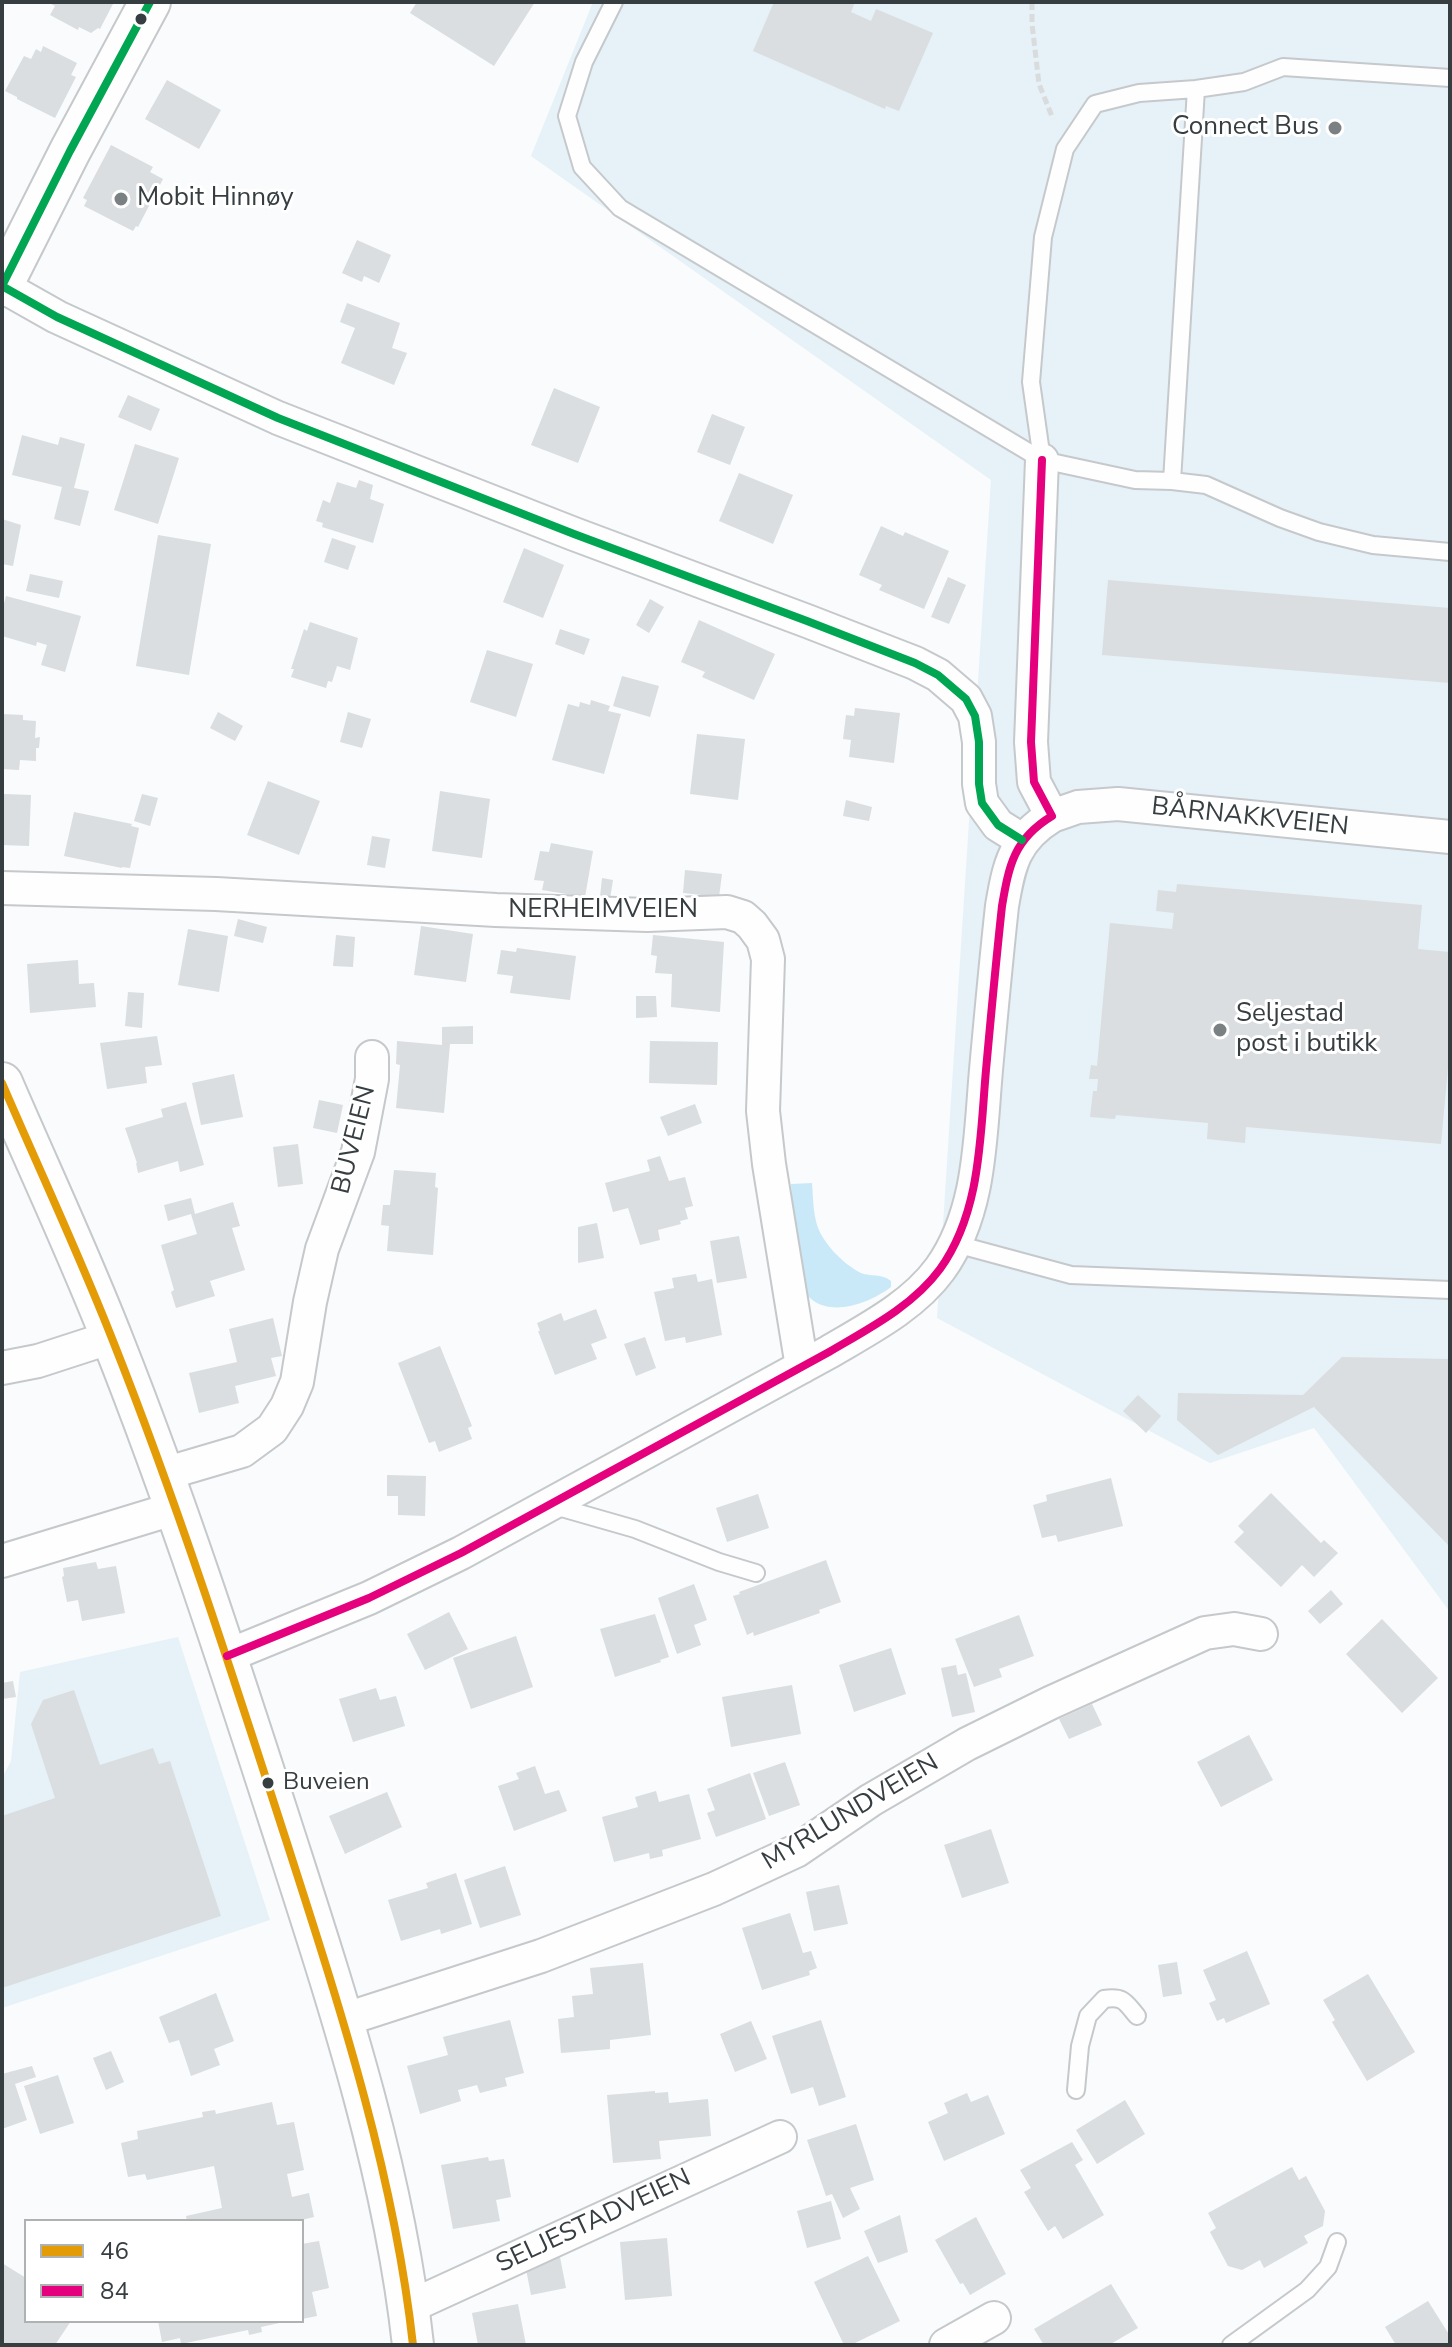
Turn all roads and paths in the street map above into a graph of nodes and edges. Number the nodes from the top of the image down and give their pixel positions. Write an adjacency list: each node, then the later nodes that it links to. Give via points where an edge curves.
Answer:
1 (150, 2): 7 (street, via 70,151)
2 (614, 2): 9 (lane, via 584,62 567,116 582,167 620,208)
3 (1032, 2): 6 (path, via 1039,84)
4 (1450, 78): 5 (lane, via 1283,67 1244,82)
5 (1196, 89): 6 (lane, via 1139,93 1095,104); 10 (lane)
6 (1065, 149): 9 (lane, via 1043,237 1031,382)
7 (14, 234): 8 (street)
8 (2, 286): 14 (street, via 57,317 278,418 938,675 966,699 975,716 982,803 998,825)
9 (1042, 460): 10 (lane, via 1135,480); 12 (street, via 1031,742 1034,782)
10 (1172, 481): 11 (lane, via 1206,485 1319,532 1373,545)
11 (1450, 552)
12 (1052, 816): 13 (street, BÅRNAKKVEIEN, via 1078,807 1118,804); 14 (street, BÅRNAKKVEIEN)
13 (1450, 837)
14 (1022, 840): 18 (street, BÅRNAKKVEIEN, via 1009,869 1002,906 977,1165 969,1213)
15 (2, 888): 21 (street, NERHEIMVEIEN, via 541,912 714,911 743,917 763,940 768,959 763,1111)
16 (372, 1057): 23 (street, BUVEIEN, via 358,1152 322,1249 297,1382 287,1406 272,1429 242,1451)
17 (2, 1083): 20 (street, SELJESTADVEIEN)
18 (956, 1244): 19 (lane, via 1071,1275); 21 (street, BÅRNAKKVEIEN, via 917,1293 884,1319)
19 (1450, 1290)
20 (112, 1337): 22 (street); 23 (street, SELJESTADVEIEN)
21 (802, 1367): 24 (street, BÅRNAKKVEIEN)
22 (2, 1368)
23 (170, 1491): 25 (street, BUVEIEN); 28 (street, SELJESTADVEIEN)
24 (550, 1505): 26 (lane); 28 (street, BÅRNAKKVEIEN, via 369,1598)
25 (2, 1561)
26 (756, 1573)
27 (1261, 1634): 30 (street, MYRLUNDVEIEN, via 1234,1629 1205,1633 1050,1703 953,1752 796,1851 714,1889 541,1956)
28 (227, 1656): 30 (street, SELJESTADVEIEN)
29 (1137, 2016): 31 (lane, via 1117,1997 1104,1999 1088,2016)
30 (343, 2020): 35 (street, SELJESTADVEIEN, via 387,2192)
31 (1076, 2090)
32 (780, 2137): 35 (street, SELJESTADVEIEN)
33 (1337, 2242): 37 (lane, via 1328,2267 1307,2290)
34 (994, 2318): 36 (street)
35 (411, 2326)
36 (946, 2345)
37 (1231, 2345)

